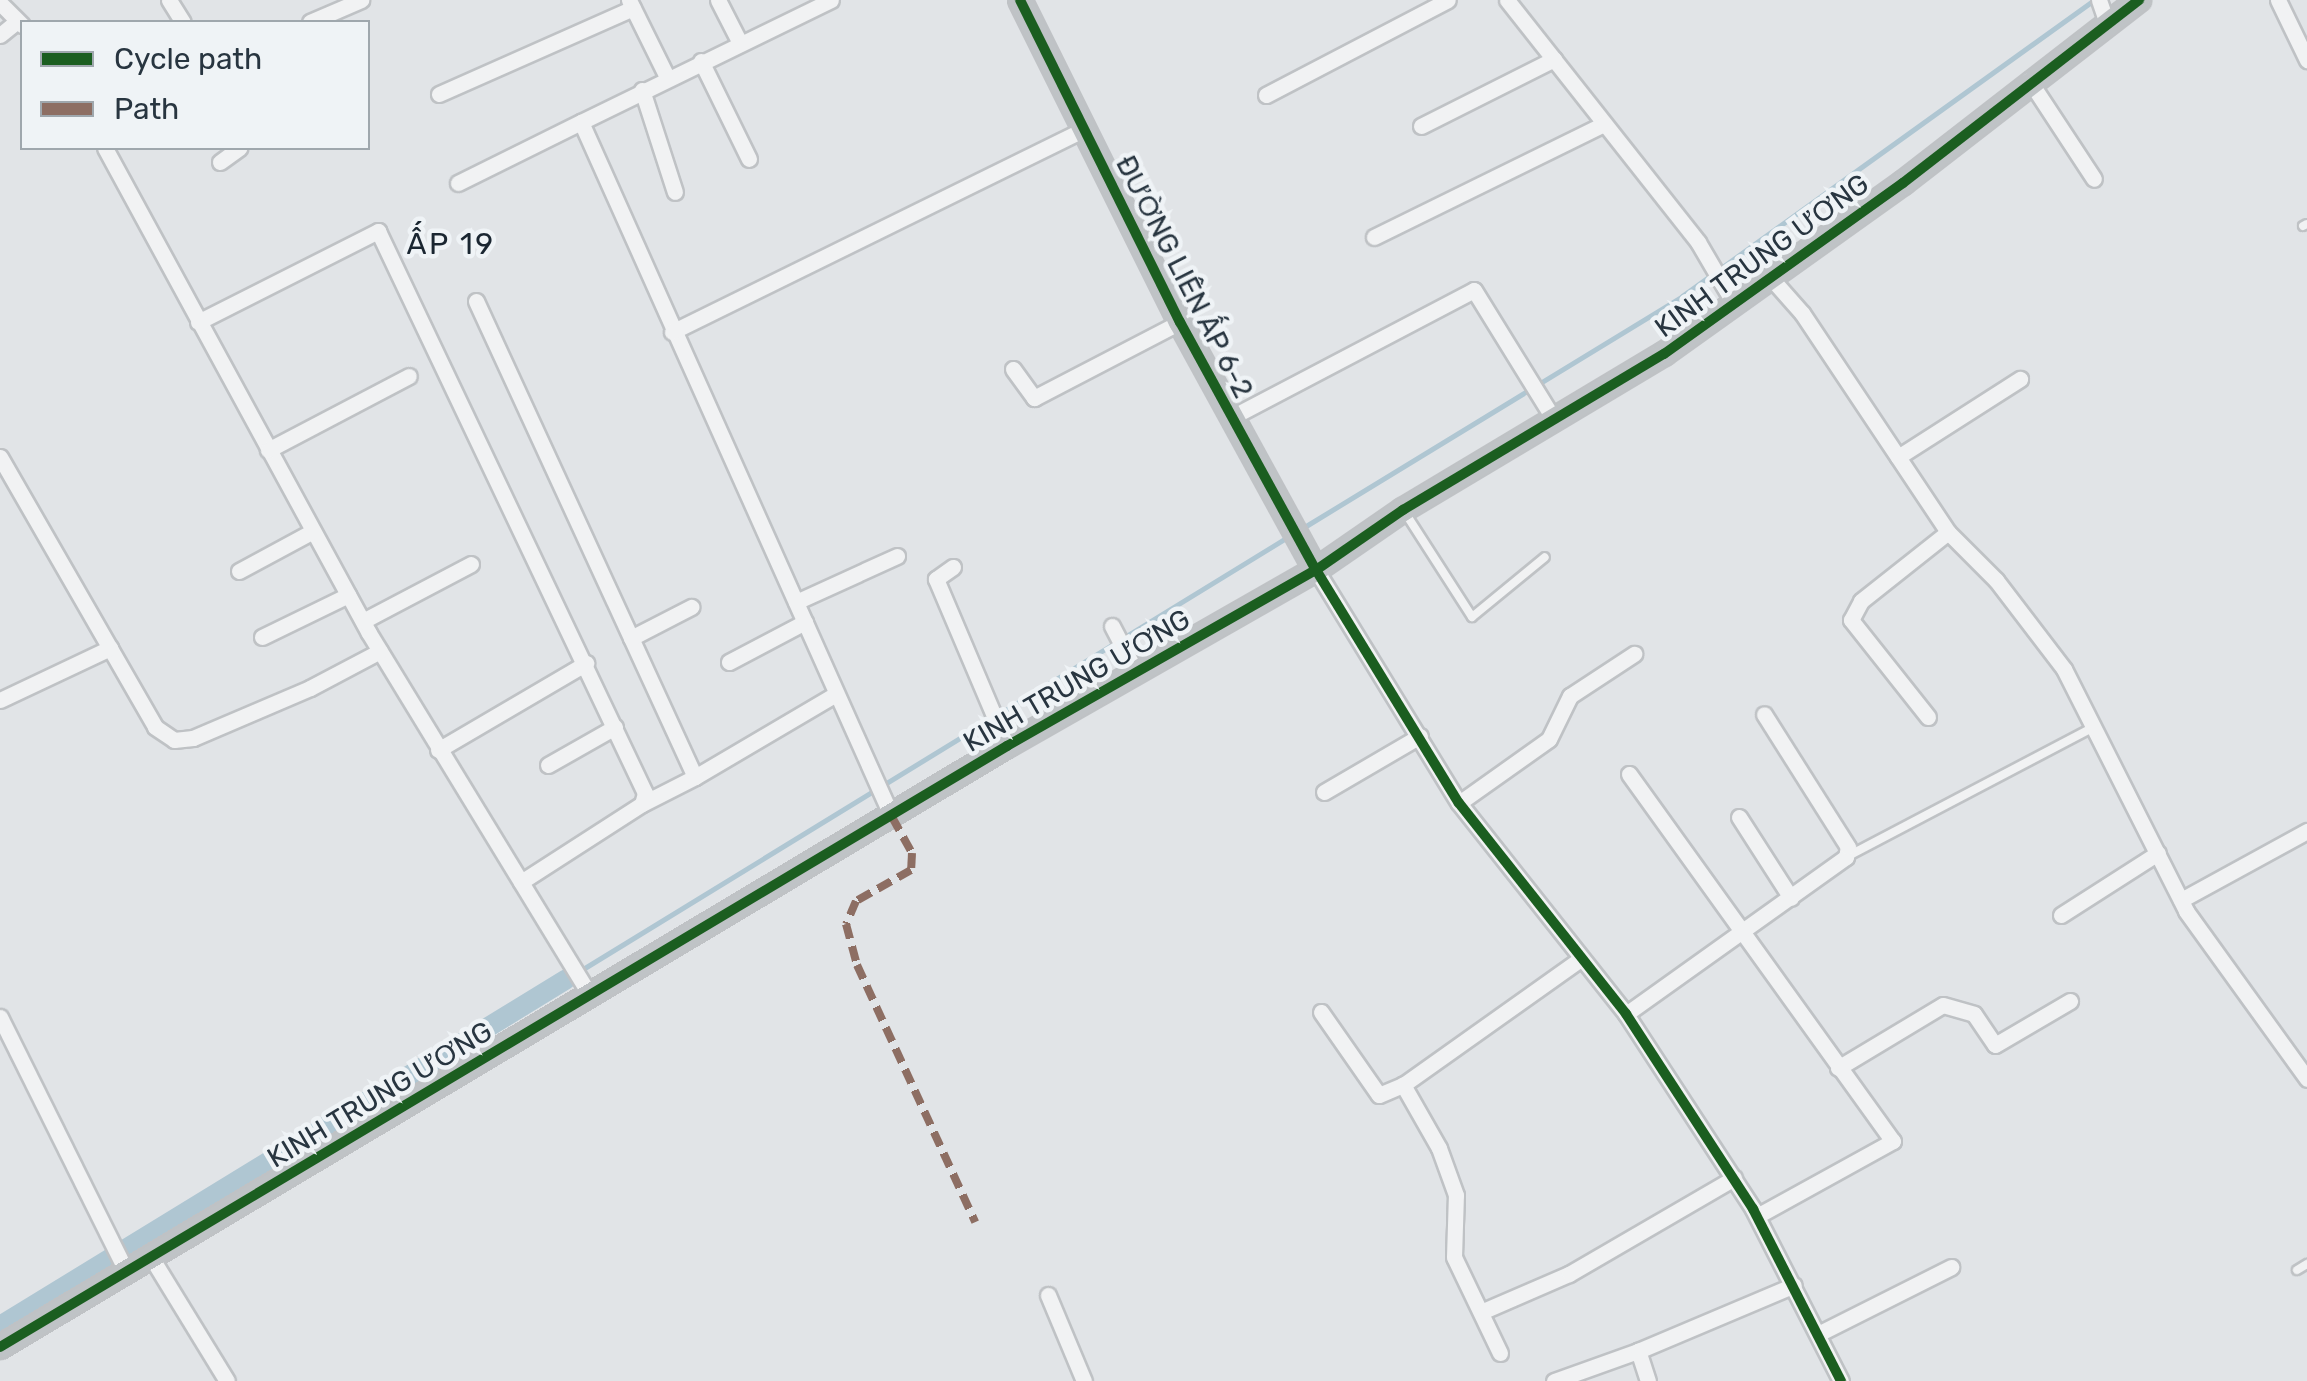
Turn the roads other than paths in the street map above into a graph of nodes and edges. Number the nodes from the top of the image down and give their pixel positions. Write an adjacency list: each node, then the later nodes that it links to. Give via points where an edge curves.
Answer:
1 (361, 0): 12 (street)
2 (718, 0): 15 (street)
3 (831, 0): 15 (street)
4 (1020, 0): 27 (street, ĐƯỜNG LIÊN ẤP 6-2)
5 (1448, 0): 23 (street)
6 (1507, 0): 16 (street)
7 (2138, 0): 11 (street, KINH TRUNG ƯƠNG)
8 (2278, 0): 17 (street)
9 (0, 3): 13 (street)
10 (631, 4): 19 (street); 22 (street)
11 (2102, 9): 20 (street, KINH TRUNG ƯƠNG)
12 (315, 20)
13 (20, 23): 14 (street)
14 (0, 35)
15 (740, 42): 18 (street)
16 (1554, 59): 25 (street); 26 (street)
17 (2307, 60)
18 (701, 61): 19 (street); 30 (street)
19 (667, 76): 21 (street)
20 (2029, 80): 32 (street); 36 (street, KINH TRUNG ƯƠNG)
21 (642, 90): 24 (street); 34 (street)
22 (439, 94)
23 (1266, 95)
24 (581, 122): 33 (street); 41 (street)
25 (1604, 124): 35 (street); 37 (street)
26 (1420, 126)
27 (1083, 130): 40 (street, ĐƯỜNG LIÊN ẤP 6-2); 41 (street)
28 (105, 150): 39 (street)
29 (236, 150): 31 (street)
30 (749, 159)
31 (220, 162)
32 (2094, 179)
33 (458, 184)
34 (676, 192)
35 (1374, 237)
36 (1771, 278): 37 (street, KINH TRUNG ƯƠNG); 48 (street, via 1802,312)
37 (1730, 293): 46 (street, KINH TRUNG ƯƠNG, via 1664,354)
38 (476, 301): 66 (street)
39 (198, 322): 47 (street); 71 (street, via 378,231)
40 (1180, 322): 42 (street, via 1034,398); 45 (street, ĐƯỜNG LIÊN ẤP 6-2)
41 (672, 332): 60 (street)
42 (1013, 369)
43 (409, 376): 47 (street)
44 (2020, 379): 48 (street)
45 (1232, 417): 46 (street, via 1474,290); 55 (street, ĐƯỜNG LIÊN ẤP 6-2)
46 (1555, 420): 50 (street, KINH TRUNG ƯƠNG)
47 (268, 450): 51 (street)
48 (1898, 457): 52 (street)
49 (0, 458): 67 (street)
50 (1404, 510): 54 (lane, via 1472,616); 55 (street, KINH TRUNG ƯƠNG)
51 (313, 531): 58 (street); 59 (street)
52 (1948, 532): 76 (street, via 1860,601 1852,620); 77 (street, via 1996,580 2064,669)
53 (897, 556): 60 (street)
54 (1545, 557)
55 (1312, 562): 72 (street, KINH TRUNG ƯƠNG); 79 (street)
56 (471, 564): 62 (street)
57 (953, 567): 80 (street, via 936,579)
58 (239, 571)
59 (348, 596): 62 (street); 65 (street)
60 (796, 602): 63 (street)
61 (692, 607): 66 (street)
62 (362, 621): 68 (street)
63 (805, 622): 70 (street); 73 (street)
64 (1112, 626): 72 (street)
65 (262, 637)
66 (631, 638): 84 (street)
67 (110, 648): 68 (street, via 155,727 174,740 194,738 310,688); 74 (street)
68 (380, 651): 81 (street)
69 (1634, 654): 86 (street, via 1570,696 1548,740)
70 (729, 662)
71 (586, 663): 78 (street); 81 (street)
72 (1136, 672): 80 (street, KINH TRUNG ƯƠNG)
73 (836, 694): 84 (street); 88 (street)
74 (0, 700)
75 (1764, 714): 92 (street, via 1848,847)
76 (1928, 717)
77 (2095, 726): 91 (street); 92 (lane)
78 (615, 727): 82 (street); 87 (street, via 645,793)
79 (1420, 736): 85 (street); 86 (street)
80 (1005, 737): 88 (street, KINH TRUNG ƯƠNG)
81 (438, 750): 93 (street)
82 (548, 764)
83 (1629, 774): 97 (street)
84 (694, 777): 87 (street)
85 (1324, 792)
86 (1458, 803): 98 (street)
87 (642, 804): 93 (street)
88 (890, 810): 99 (street, KINH TRUNG ƯƠNG)
89 (1739, 817): 94 (street)
90 (2307, 831): 95 (street)
91 (2158, 853): 95 (street); 96 (street)
92 (1846, 857): 94 (street)
93 (521, 882): 99 (street)
94 (1791, 898): 97 (street)
95 (2181, 900): 105 (street)
96 (2061, 915)
97 (1739, 936): 102 (street); 104 (street)
98 (1580, 958): 102 (street); 106 (street)
99 (587, 988): 109 (street, KINH TRUNG ƯƠNG)
100 (2070, 1001): 104 (street, via 1998,1045 1974,1014 1943,1005)
101 (1321, 1012): 106 (street, via 1379,1095)
102 (1626, 1014): 107 (street)
103 (0, 1017): 110 (street)
104 (1838, 1068): 108 (street, via 1893,1142)
105 (2307, 1080)
106 (1403, 1085): 116 (street, via 1439,1148 1456,1196 1451,1244)
107 (1734, 1178): 108 (street); 116 (street, via 1569,1274)
108 (1757, 1216): 114 (street)
109 (152, 1257): 110 (street, KINH TRUNG ƯƠNG); 121 (street)
110 (123, 1260): 118 (street, KINH TRUNG ƯƠNG)
111 (2307, 1264): 113 (lane)
112 (1951, 1267): 117 (street)
113 (2298, 1270)
114 (1794, 1286): 117 (street); 119 (street)
115 (1048, 1296): 122 (street)
116 (1481, 1312): 120 (street)
117 (1820, 1333): 125 (street)
118 (0, 1347)
119 (1638, 1351): 123 (street); 124 (street)
120 (1500, 1353)
121 (226, 1381)
122 (1084, 1381)
123 (1554, 1381)
124 (1648, 1381)
125 (1840, 1381)

